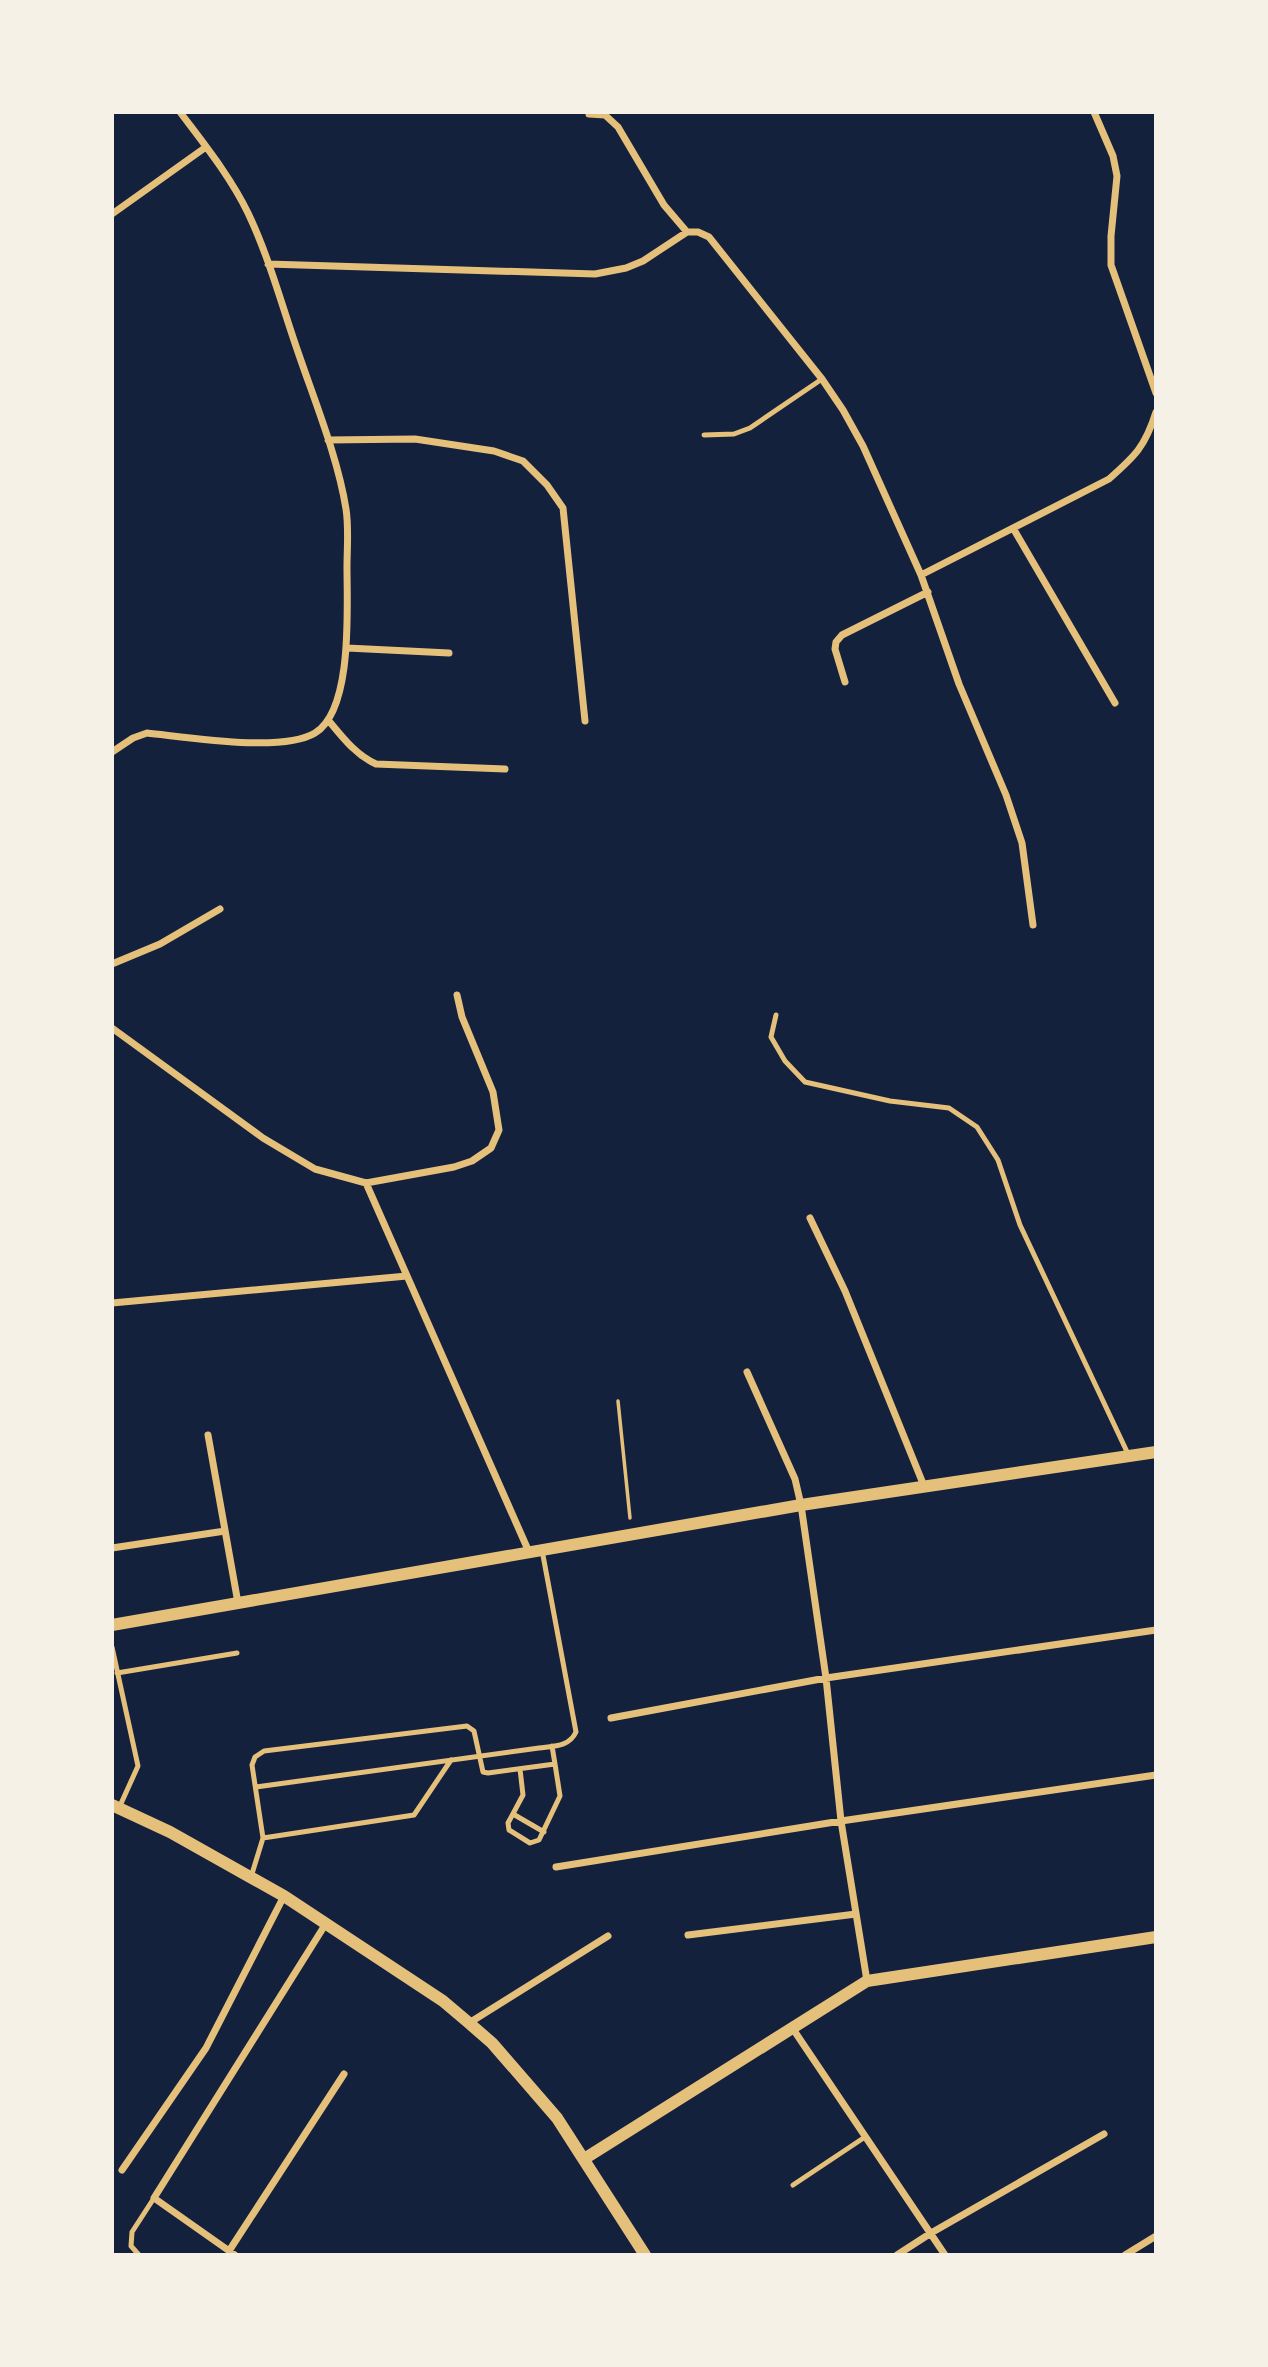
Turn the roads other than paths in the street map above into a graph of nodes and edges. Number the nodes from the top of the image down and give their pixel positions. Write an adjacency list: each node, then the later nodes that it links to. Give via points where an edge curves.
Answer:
1 (180, 112): 4 (street)
2 (1094, 112): 9 (street, via 1117,176 1111,265)
3 (589, 114): 6 (street, via 605,116 618,127 664,205)
4 (206, 147): 5 (street); 7 (street, via 248,214)
5 (112, 214)
6 (687, 232): 7 (street, via 643,261 595,274); 8 (street, via 709,237)
7 (268, 264): 12 (street)
8 (821, 379): 11 (lane, via 750,428 734,434); 14 (street, via 863,446)
9 (1156, 393)
10 (1156, 412): 13 (street, via 1149,436 1109,479)
11 (704, 435)
12 (328, 440): 16 (street, via 346,511); 21 (street, via 415,439 494,450 523,461 547,485 563,508)
13 (1013, 528): 14 (street); 19 (street)
14 (921, 575): 15 (street)
15 (928, 592): 18 (street, via 842,635 835,649); 25 (street, via 1022,843)
16 (347, 648): 17 (street); 20 (street)
17 (449, 653)
18 (845, 682)
19 (1115, 703)
20 (329, 721): 22 (street, via 314,734 291,741 262,743 147,733); 23 (street, via 353,749 376,764)
21 (585, 721)
22 (112, 752)
23 (505, 769)
24 (220, 909): 26 (street, via 160,944)
25 (1033, 925)
26 (112, 964)
27 (457, 995): 30 (street, via 492,1092 499,1130 491,1148 454,1167)
28 (776, 1015): 37 (lane, via 771,1037 805,1082 890,1101 949,1108 977,1127 998,1160 1020,1225)
29 (112, 1028): 30 (street, via 263,1138 314,1169)
30 (366, 1183): 32 (street)
31 (810, 1218): 38 (street)
32 (407, 1276): 33 (street); 43 (street)
33 (112, 1303)
34 (747, 1372): 39 (street, via 796,1479)
35 (208, 1435): 40 (street)
36 (1156, 1452): 37 (street)
37 (1129, 1456): 38 (street)
38 (924, 1486): 39 (street)
39 (801, 1505): 42 (street); 50 (street)
40 (225, 1531): 41 (street); 44 (street)
41 (112, 1548)
42 (542, 1550): 43 (street); 52 (lane, via 576,1732 572,1740)
43 (529, 1552): 44 (street)
44 (238, 1603): 45 (street)
45 (112, 1625)
46 (1156, 1630): 50 (street)
47 (112, 1647): 49 (lane)
48 (237, 1653): 49 (lane)
49 (117, 1673): 59 (lane, via 138,1766)
50 (826, 1678): 51 (street); 61 (street)
51 (611, 1718)
52 (552, 1746): 53 (lane); 55 (lane)
53 (478, 1755): 54 (lane); 56 (lane, via 483,1772); 58 (lane, via 474,1731 467,1726 264,1751 252,1765)
54 (451, 1760): 58 (lane); 63 (lane, via 414,1815)
55 (555, 1763): 56 (lane); 62 (lane, via 560,1796)
56 (520, 1769): 60 (lane, via 523,1795)
57 (1156, 1775): 61 (street)
58 (256, 1787): 63 (lane)
59 (116, 1807): 65 (street)
60 (513, 1814): 62 (lane); 62 (lane, via 509,1830 530,1843)
61 (841, 1821): 64 (street); 67 (street)
62 (544, 1832)
63 (263, 1838): 65 (lane)
64 (556, 1867)
65 (251, 1877): 66 (street)
66 (284, 1896): 68 (street); 79 (street, via 206,2048)
67 (856, 1914): 69 (street); 72 (street)
68 (325, 1924): 73 (street); 81 (street)
69 (688, 1935)
70 (608, 1936): 73 (street)
71 (1156, 1937): 72 (street)
72 (867, 1981): 74 (street)
73 (470, 2023): 78 (street, via 557,2118)
74 (793, 2029): 77 (street); 78 (street)
75 (344, 2074): 84 (street)
76 (1104, 2134): 82 (street)
77 (865, 2137): 80 (lane); 82 (street)
78 (584, 2159): 86 (street)
79 (122, 2170)
80 (793, 2185)
81 (154, 2198): 84 (street); 85 (lane, via 132,2232 131,2246)
82 (931, 2234): 87 (street); 88 (street)
83 (1156, 2236): 89 (street)
84 (232, 2253)
85 (139, 2255)
86 (645, 2255)
87 (897, 2255)
88 (945, 2255)
89 (1125, 2255)

